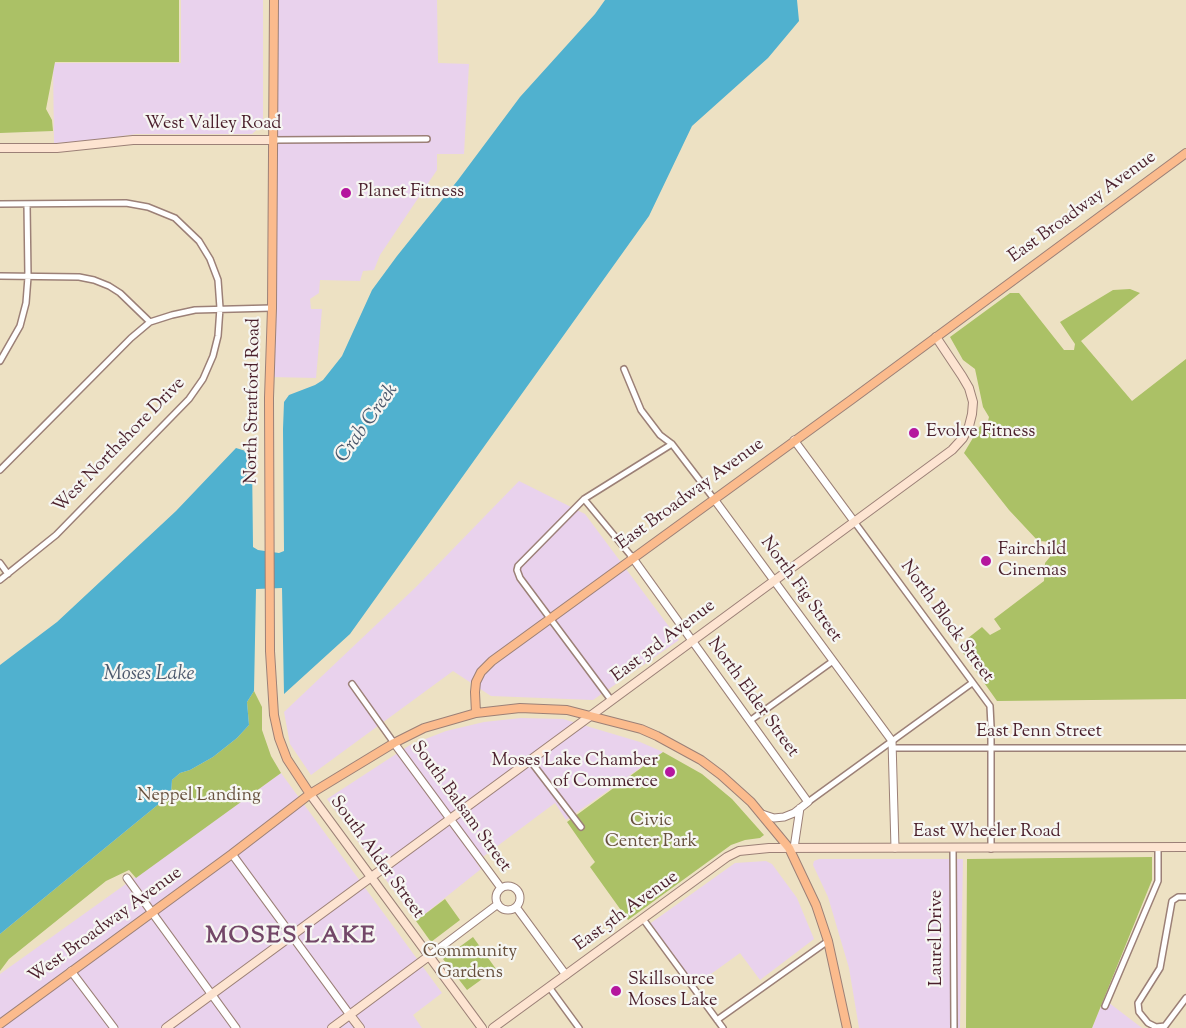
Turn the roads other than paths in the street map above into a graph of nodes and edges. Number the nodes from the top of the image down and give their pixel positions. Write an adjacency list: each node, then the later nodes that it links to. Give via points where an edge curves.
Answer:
1 (274, 0): 3 (main road, North Stratford Road)
2 (427, 139): 3 (street, West Valley Road)
3 (274, 140): 4 (main road, West Valley Road, via 133,140 57,148); 11 (main road, North Stratford Road)
4 (0, 148)
5 (1186, 153): 13 (main road, East Broadway Avenue)
6 (0, 204): 7 (street, West Northshore Drive)
7 (27, 204): 9 (street); 10 (street, West Northshore Drive, via 126,203 175,218 199,241 210,259 218,280)
8 (0, 276): 9 (street)
9 (28, 277): 12 (street, via 80,277 109,286); 14 (street, via 20,327)
10 (219, 308): 11 (street); 12 (street); 24 (street, West Northshore Drive, via 213,356 189,399 56,535)
11 (272, 309): 41 (main road, North Stratford Road, via 269,539 274,715 287,759)
12 (150, 322): 18 (street)
13 (936, 337): 16 (main road, East Broadway Avenue); 21 (main road, East 3rd Avenue, via 969,388 973,402 969,426 952,450)
14 (0, 361)
15 (624, 369): 17 (street, North Fig Street, via 641,410)
16 (794, 440): 20 (main road, East Broadway Avenue); 21 (street, North Block Street)
17 (672, 444): 19 (street); 20 (street, North Fig Street)
18 (0, 470)
19 (584, 499): 22 (street, North Elder Street); 27 (street, via 517,570)
20 (714, 499): 22 (main road, East Broadway Avenue); 26 (street, North Fig Street)
21 (853, 520): 26 (main road, East 3rd Avenue); 30 (street, North Block Street)
22 (632, 557): 27 (main road, East Broadway Avenue); 28 (street, North Elder Street)
23 (0, 563): 24 (street)
24 (8, 574): 25 (street, West Northshore Drive)
25 (0, 580)
26 (774, 580): 28 (main road, East 3rd Avenue); 29 (street, North Fig Street)
27 (551, 619): 32 (street); 33 (main road, East Broadway Avenue, via 481,672 475,692)
28 (692, 639): 32 (main road, East 3rd Avenue); 35 (street, North Elder Street)
29 (833, 661): 35 (street); 37 (street, North Fig Street)
30 (972, 683): 37 (street); 38 (street, North Block Street, via 990,706)
31 (352, 684): 36 (street)
32 (611, 700): 34 (main road, East 3rd Avenue)
33 (476, 713): 34 (main road, via 520,708); 36 (main road, via 441,722)
34 (590, 714): 40 (main road, East 3rd Avenue); 44 (main road, via 654,734 701,760 729,781)
35 (751, 720): 42 (street, North Elder Street)
36 (394, 743): 41 (main road); 45 (street, South Balsam Street)
37 (893, 744): 38 (street, East Penn Street); 42 (street); 50 (street)
38 (991, 748): 39 (street, East Penn Street); 52 (street, North Block Street)
39 (1186, 748)
40 (530, 759): 45 (main road, East 3rd Avenue); 46 (street)
41 (310, 794): 53 (main road); 54 (main road, South Alder Street)
42 (808, 802): 43 (street)
43 (800, 808): 44 (street, via 780,818); 49 (street)
44 (761, 814): 49 (main road)
45 (450, 818): 54 (main road, East 3rd Avenue); 56 (street, South Balsam Street)
46 (581, 827)
47 (1158, 847): 48 (main road, East Wheeler Road); 52 (main road, East Wheeler Road); 70 (street, via 1158,881)
48 (1186, 847)
49 (791, 848): 50 (main road, East Wheeler Road); 61 (main road, East 5th Avenue, via 755,848 732,854); 63 (main road)
50 (895, 848): 51 (main road, East Wheeler Road)
51 (953, 848): 52 (main road, East Wheeler Road); 84 (street, Laurel Drive)
52 (991, 849)
53 (231, 854): 60 (main road, West Broadway Avenue); 62 (street)
54 (371, 876): 62 (main road, East 3rd Avenue); 64 (main road, South Alder Street)
55 (126, 878): 60 (street)
56 (501, 888): 58 (street, South Balsam Street); 59 (street, South Balsam Street, via 508,886 517,891)
57 (1186, 897): 69 (street, via 1172,901 1160,968 1138,1003 1138,1012 1148,1023 1165,1026)
58 (498, 904): 59 (street, via 506,909); 64 (street)
59 (516, 907): 66 (street, South Balsam Street)
60 (152, 912): 65 (main road, West Broadway Avenue); 68 (street)
61 (643, 919): 66 (main road, East 5th Avenue); 72 (street)
62 (291, 935): 68 (main road, East 3rd Avenue); 71 (street)
63 (828, 941): 72 (street); 83 (main road)
64 (429, 956): 71 (main road); 79 (main road, South Alder Street)
65 (71, 971): 73 (main road, West Broadway Avenue); 74 (street)
66 (566, 975): 67 (main road, East 5th Avenue)
67 (549, 987): 80 (main road, East 5th Avenue); 81 (street)
68 (211, 994): 75 (main road, East 3rd Avenue); 76 (street)
69 (1186, 998)
70 (1105, 1006)
71 (350, 1015): 77 (main road); 78 (main road)
72 (717, 1020): 82 (street)
73 (0, 1024)
74 (114, 1028)
75 (166, 1028)
76 (236, 1028)
77 (332, 1028)
78 (360, 1028)
79 (482, 1028)
80 (494, 1028)
81 (579, 1028)
82 (723, 1028)
83 (847, 1028)
84 (954, 1028)

